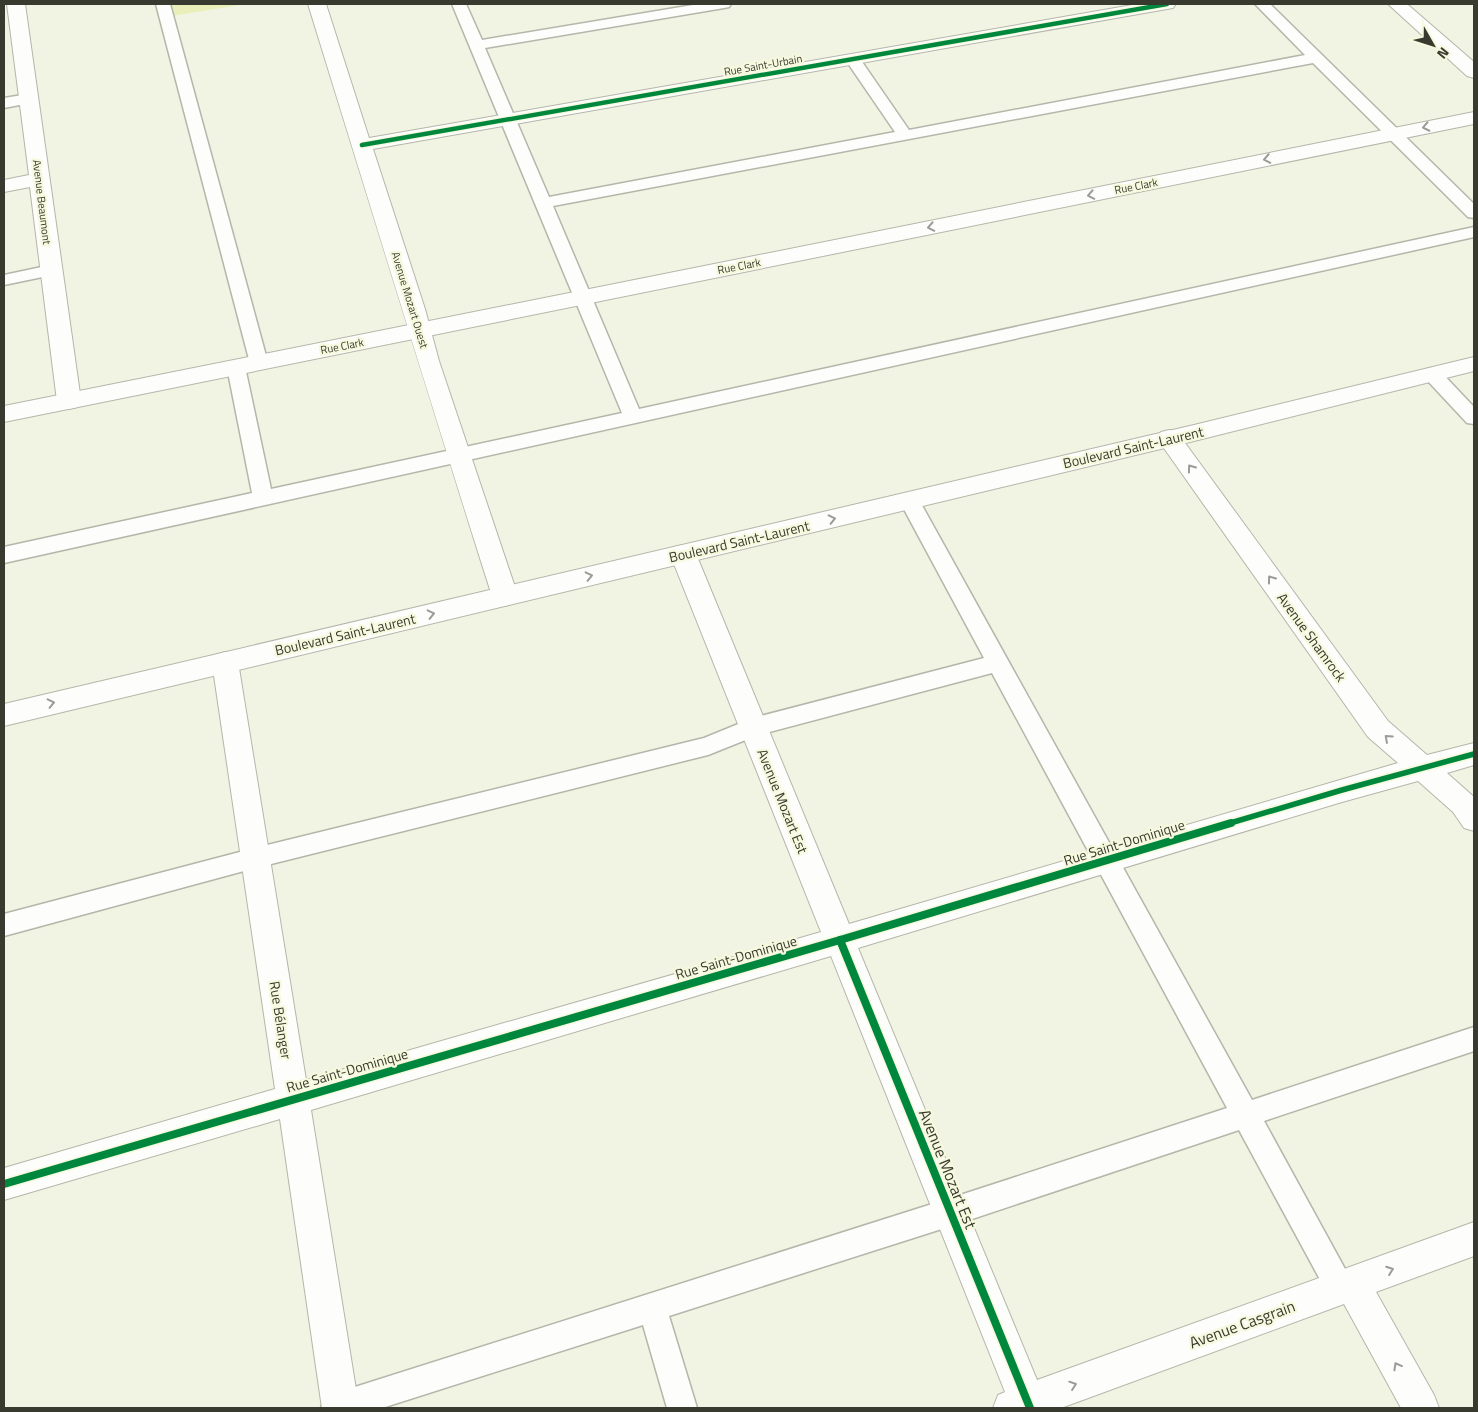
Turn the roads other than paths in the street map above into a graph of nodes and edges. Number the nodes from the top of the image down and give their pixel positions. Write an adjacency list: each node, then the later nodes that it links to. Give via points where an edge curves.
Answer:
1 (16, 4): 9 (street, Avenue Beaumont)
2 (163, 4): 30 (lane)
3 (317, 4): 20 (street, Avenue Mozart Ouest)
4 (459, 4): 10 (lane)
5 (724, 4): 10 (lane)
6 (1167, 4): 12 (street, Rue Saint-Urbain)
7 (1262, 4): 11 (lane)
8 (1397, 4): 13 (street)
9 (11, 27): 14 (street, Avenue Beaumont)
10 (477, 45): 17 (lane)
11 (1316, 58): 18 (lane); 19 (lane)
12 (853, 59): 17 (street, Rue Saint-Urbain); 19 (lane)
13 (1474, 72)
14 (29, 99): 15 (lane); 21 (street, Avenue Beaumont)
15 (4, 103)
16 (1474, 118): 18 (street, Rue Clark, one-way to 18)
17 (509, 119): 20 (street, Rue Saint-Urbain); 23 (lane)
18 (1393, 134): 24 (lane); 28 (street, Rue Clark, one-way to 28)
19 (905, 135): 23 (lane)
20 (362, 145): 29 (street, Avenue Mozart Ouest)
21 (40, 179): 22 (street); 26 (street, Avenue Beaumont)
22 (4, 186)
23 (544, 203): 28 (lane)
24 (1474, 213)
25 (1474, 232): 36 (lane)
26 (51, 270): 27 (lane); 34 (street, Avenue Beaumont)
27 (4, 280)
28 (584, 297): 29 (street, Rue Clark); 36 (lane)
29 (420, 330): 30 (street, Rue Clark); 39 (street, Avenue Mozart Ouest)
30 (258, 363): 32 (street, Rue Clark)
31 (1474, 364): 33 (street, Boulevard Saint-Laurent)
32 (236, 367): 34 (street, Rue Clark); 40 (lane)
33 (1432, 374): 37 (lane); 38 (street, Boulevard Saint-Laurent)
34 (69, 401): 35 (street, Rue Clark)
35 (4, 414)
36 (633, 417): 39 (lane)
37 (1474, 418)
38 (1169, 438): 41 (street, Boulevard Saint-Laurent); 50 (street, Avenue Shamrock, one-way to 38, via 1378,729)
39 (460, 455): 40 (lane); 44 (street, Avenue Mozart Ouest)
40 (263, 498): 43 (lane)
41 (909, 500): 42 (street, Boulevard Saint-Laurent, one-way to 41); 46 (lane)
42 (683, 554): 44 (street, Boulevard Saint-Laurent, one-way to 42); 48 (street, Avenue Mozart Est)
43 (4, 555)
44 (505, 596): 45 (street, Boulevard Saint-Laurent, one-way to 44)
45 (225, 662): 47 (street, Boulevard Saint-Laurent, one-way to 45); 52 (street, Rue Bélanger)
46 (999, 663): 48 (lane); 53 (lane)
47 (4, 714)
48 (753, 727): 52 (lane, via 708,746); 55 (street, Avenue Mozart Est)
49 (1474, 754): 50 (street, Rue Saint-Dominique)
50 (1422, 768): 51 (street, Avenue Shamrock, via 1463,804); 53 (street, Rue Saint-Dominique)
51 (1474, 819)
52 (255, 858): 54 (lane); 57 (street, Rue Bélanger)
53 (1107, 860): 55 (street, Rue Saint-Dominique); 58 (lane)
54 (4, 925)
55 (840, 940): 57 (street, Rue Saint-Dominique); 60 (street, Avenue Mozart Est)
56 (1474, 1039): 58 (lane)
57 (293, 1099): 59 (street, Rue Saint-Dominique); 65 (street, Rue Bélanger)
58 (1246, 1115): 60 (lane); 62 (lane)
59 (4, 1184)
60 (951, 1212): 63 (lane); 64 (street, Avenue Mozart Est)
61 (1474, 1239): 62 (street, Avenue Casgrain, one-way to 61)
62 (1346, 1286): 64 (street, Avenue Casgrain, one-way to 62); 67 (street, one-way to 62)
63 (652, 1307): 65 (lane); 66 (lane)
64 (1022, 1406)
65 (339, 1408)
66 (682, 1408)
67 (1421, 1408)

